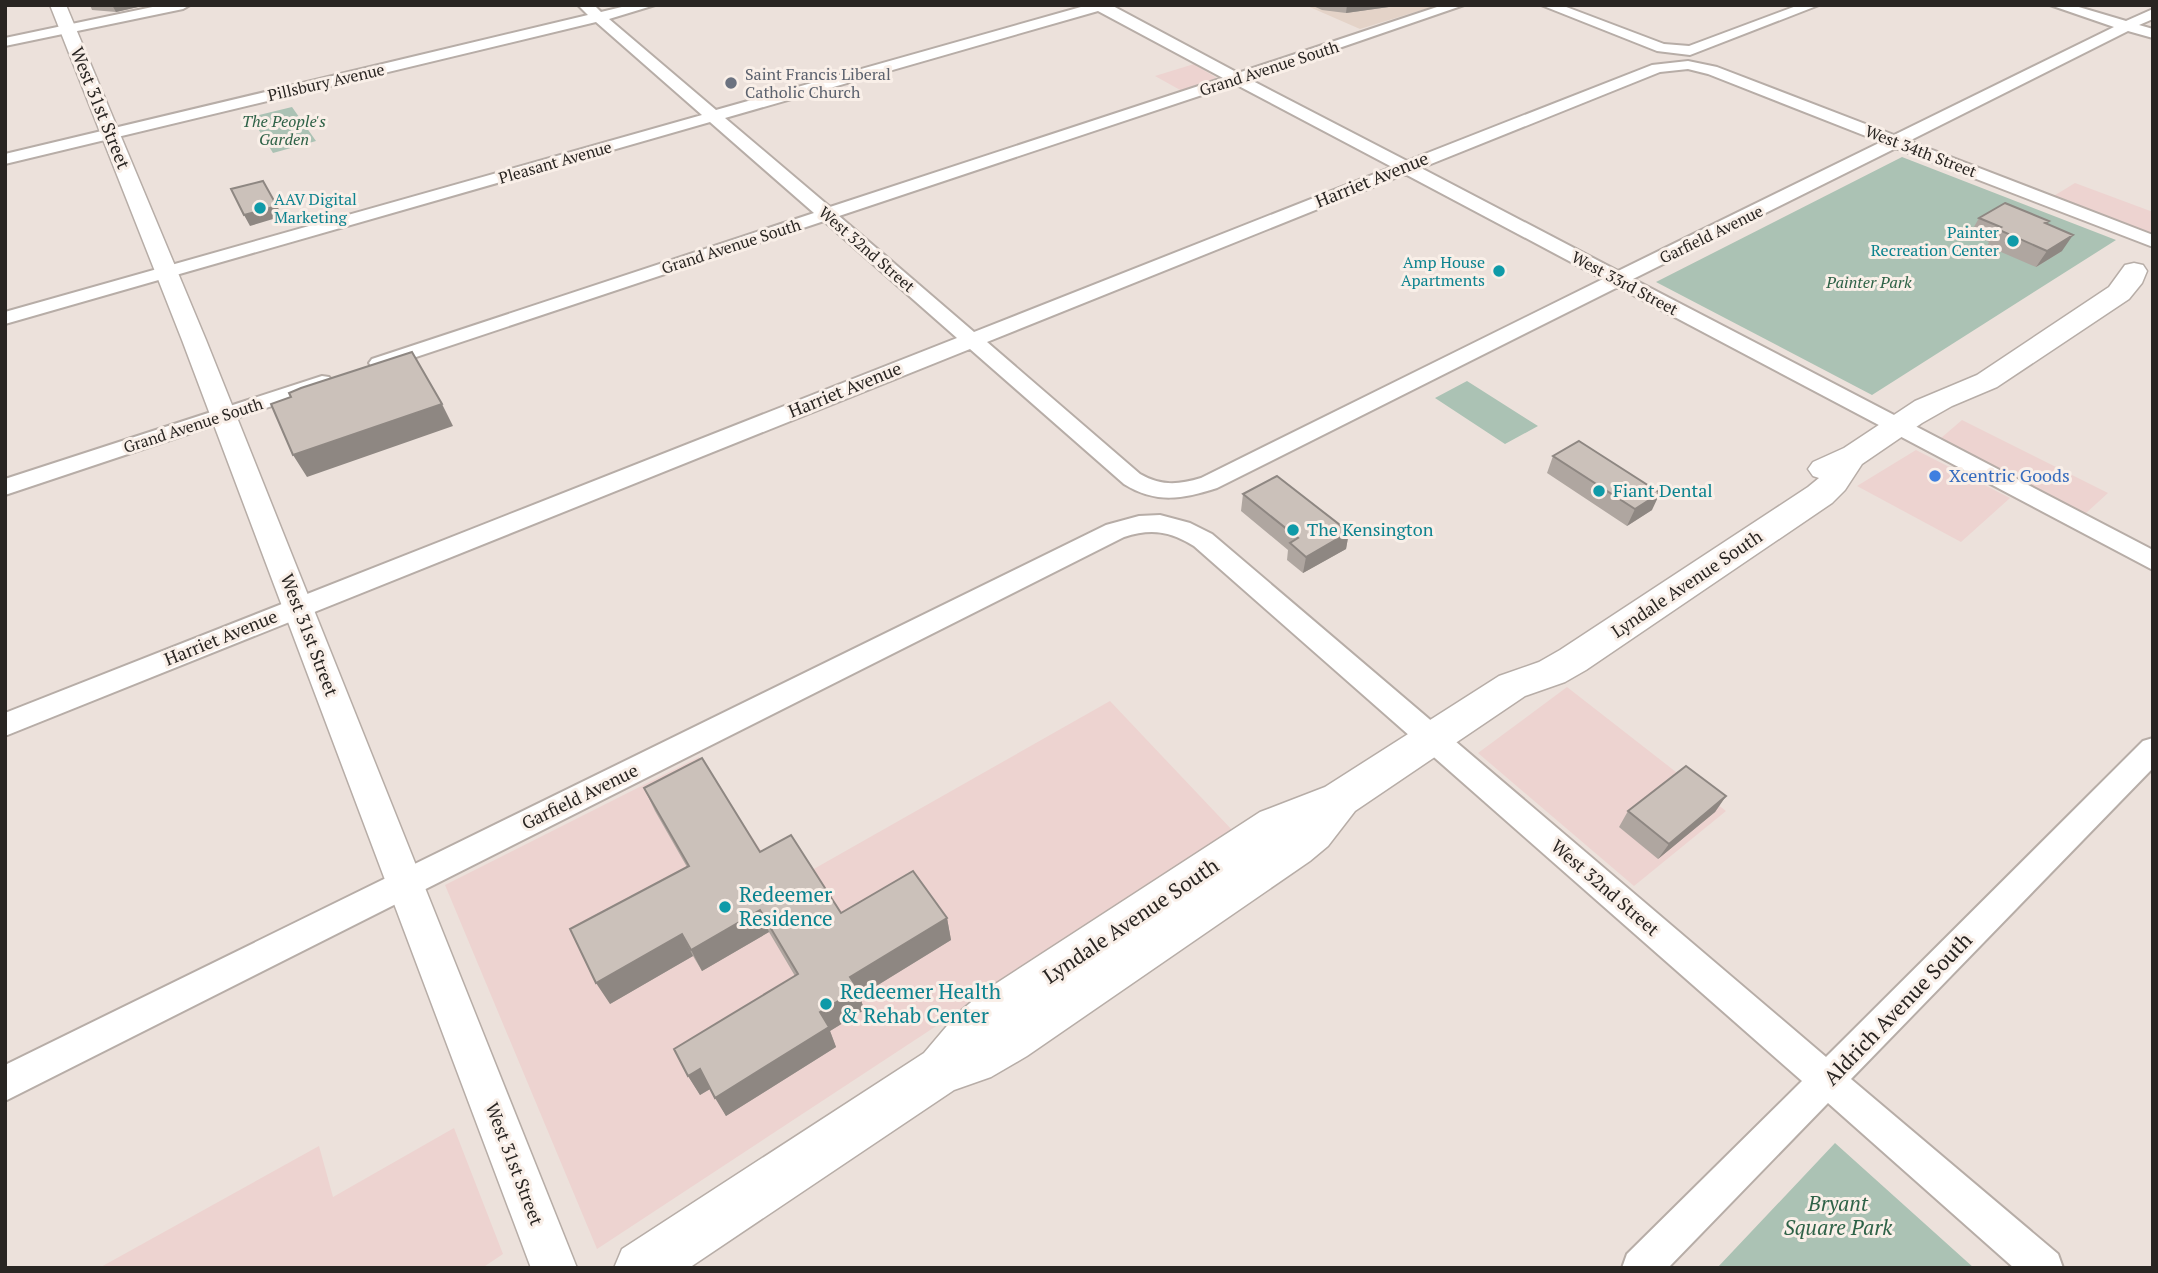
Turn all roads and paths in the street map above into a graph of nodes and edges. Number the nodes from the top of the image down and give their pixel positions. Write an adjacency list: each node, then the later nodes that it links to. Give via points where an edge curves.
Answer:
1 (58, 5): 12 (street, West 31st Street)
2 (183, 5): 12 (street)
3 (648, 5): 9 (street, Pillsbury Avenue)
4 (1457, 5): 16 (street, Grand Avenue South)
5 (1548, 5): 15 (street, West 34th Street)
6 (1812, 5): 15 (street, Harriet Avenue)
7 (2057, 5): 11 (street)
8 (1101, 6): 16 (street, West 33rd Street); 17 (street, Pleasant Avenue)
9 (591, 11): 17 (street, West 32nd Street); 18 (street, Pillsbury Avenue)
10 (2153, 13): 11 (street, Garfield Avenue)
11 (2126, 26): 13 (street); 19 (street, Garfield Avenue)
12 (68, 29): 14 (street); 18 (street, West 31st Street)
13 (2153, 34)
14 (5, 43)
15 (1684, 58): 19 (street, West 34th Street); 21 (street, Harriet Avenue)
16 (1237, 78): 21 (street, West 33rd Street); 22 (street, Grand Avenue South)
17 (715, 117): 22 (street, West 32nd Street); 25 (street, Pleasant Avenue)
18 (111, 134): 20 (street, Pillsbury Avenue); 25 (street, West 31st Street)
19 (1895, 141): 23 (street, West 34th Street); 26 (street, Garfield Avenue)
20 (5, 159)
21 (1405, 167): 26 (street, West 33rd Street); 28 (street, Harriet Avenue)
22 (827, 214): 28 (street, West 32nd Street); 29 (street, Grand Avenue South)
23 (2153, 242)
24 (2143, 265): 32 (main road, Lyndale Avenue South, via 2124,289 2097,308 1987,381 1941,399)
25 (166, 273): 27 (street, Pleasant Avenue); 31 (street, West 31st Street)
26 (1618, 279): 32 (street, West 33rd Street); 34 (street, Garfield Avenue, via 1209,483 1171,494)
27 (5, 318)
28 (972, 340): 34 (street, West 32nd Street, via 1132,479); 37 (street, Harriet Avenue)
29 (359, 370)
30 (334, 378): 31 (street, Grand Avenue South)
31 (223, 415): 33 (street, Grand Avenue South); 37 (street, West 31st Street)
32 (1899, 427): 36 (street, West 33rd Street); 39 (main road, Lyndale Avenue South, via 1848,462 1820,495 1573,660 1512,686)
33 (5, 488)
34 (1152, 491)
35 (1159, 522): 39 (street, West 32nd Street, via 1184,528 1203,540); 41 (street, Garfield Avenue, via 1115,531)
36 (2153, 561)
37 (299, 607): 38 (street, Harriet Avenue); 41 (street, West 31st Street)
38 (5, 725)
39 (1433, 739): 42 (street, West 32nd Street); 45 (main road, Lyndale Avenue South, via 1340,799 1313,834 1295,848 1086,991 991,1051 941,1070)
40 (2153, 749): 42 (street, Aldrich Avenue South)
41 (405, 884): 43 (street, Garfield Avenue); 44 (street, West 31st Street)
42 (1828, 1081): 46 (street, Aldrich Avenue South); 47 (street, West 32nd Street)
43 (5, 1084)
44 (554, 1268)
45 (641, 1268)
46 (1641, 1268)
47 (2044, 1268)

